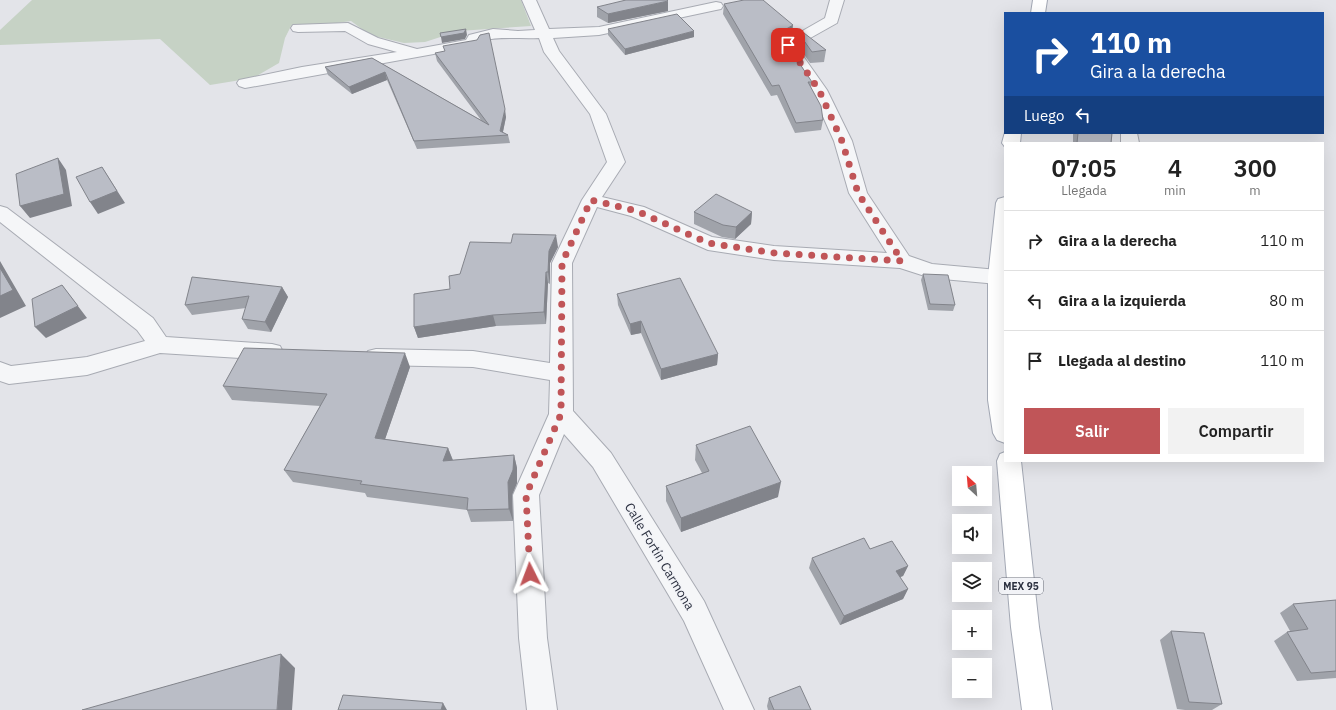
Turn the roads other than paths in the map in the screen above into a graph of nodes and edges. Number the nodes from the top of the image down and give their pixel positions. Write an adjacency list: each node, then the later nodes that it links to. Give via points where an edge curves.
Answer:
1 (529, 0): 7 (street)
2 (837, 0): 14 (street, via 832,20 788,45 819,90 842,141 858,193)
3 (1040, 0): 5 (main road)
4 (716, 6): 7 (street, via 599,31)
5 (1038, 12)
6 (298, 28): 8 (street, via 348,27 373,41 405,51)
7 (544, 34): 8 (street, via 493,33 474,38 473,43); 10 (street, via 552,52 598,114 616,162)
8 (428, 53): 9 (street, via 279,75)
9 (245, 83)
10 (591, 200): 14 (street, via 637,211 708,243 774,253); 20 (street, via 562,263)
11 (0, 212): 16 (street, via 145,324)
12 (1004, 222): 13 (main road)
13 (1003, 240): 15 (main road)
14 (902, 261): 15 (street, via 930,272)
15 (998, 277): 21 (main road)
16 (160, 345): 17 (street); 19 (street, via 87,366 9,375)
17 (294, 353)
18 (357, 356): 20 (street, via 473,359)
19 (0, 371)
20 (561, 373): 22 (street)
21 (1003, 400): 23 (main road)
22 (561, 414): 25 (street, via 526,495 533,638); 26 (street, Calle Fortín Carmona, via 602,460 694,611)
23 (1004, 416)
24 (1009, 462): 27 (main road, MEX 95, via 1025,627)
25 (542, 710)
26 (739, 710)
27 (1037, 710)

